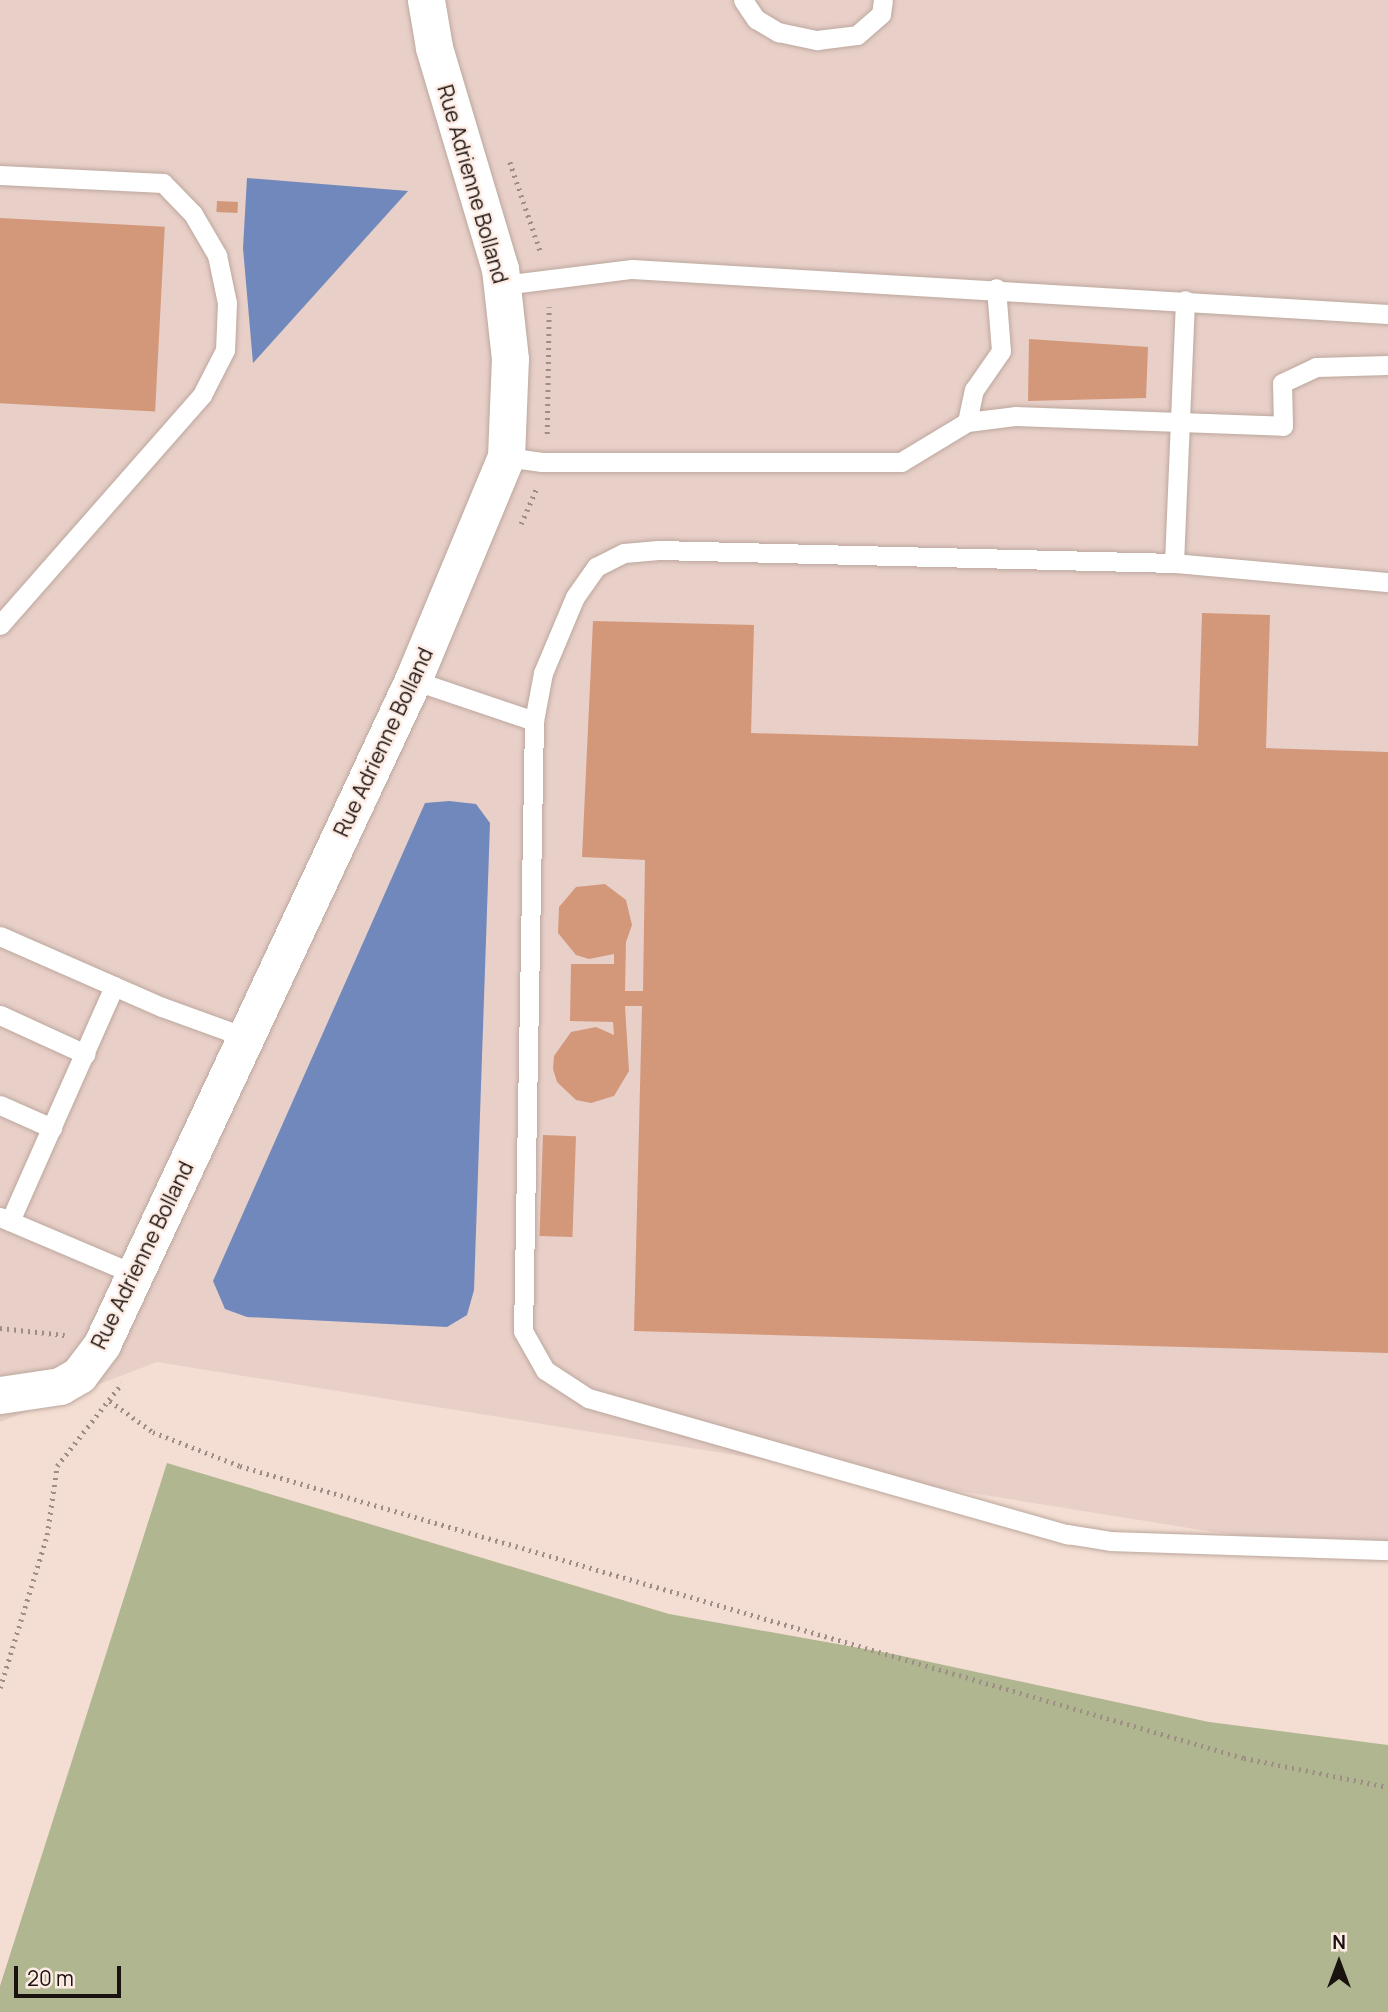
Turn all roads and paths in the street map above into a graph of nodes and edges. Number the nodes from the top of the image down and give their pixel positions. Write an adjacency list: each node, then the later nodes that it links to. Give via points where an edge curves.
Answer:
1 (426, 0): 5 (street, Rue Adrienne Bolland, via 435,47)
2 (743, 0): 3 (lane, via 756,19 778,33 817,40 857,36 881,14)
3 (883, 0)
4 (0, 175): 15 (lane, via 163,183 193,214 216,255 227,303 225,350 202,395)
5 (503, 285): 6 (lane, via 632,269); 12 (street, Rue Adrienne Bolland, via 510,359)
6 (996, 288): 7 (lane); 10 (lane, via 1001,351 974,390)
7 (1185, 300): 8 (lane); 11 (lane)
8 (1388, 314)
9 (1388, 365): 11 (lane, via 1316,367 1282,383 1283,426)
10 (967, 422): 11 (lane, via 1016,416); 12 (lane, via 901,462 542,462)
11 (1180, 424): 13 (lane)
12 (506, 457): 16 (street, Rue Adrienne Bolland)
13 (1174, 563): 14 (lane); 17 (lane, via 624,552 596,567 575,597 543,673)
14 (1388, 582)
15 (0, 625)
16 (413, 680): 17 (lane); 21 (street, Rue Adrienne Bolland)
17 (534, 721): 32 (lane, via 523,1331 545,1370 599,1402 1067,1534 1111,1541)
18 (0, 936): 19 (lane)
19 (114, 986): 21 (lane); 22 (lane)
20 (0, 1015): 22 (lane)
21 (246, 1037): 26 (street, Rue Adrienne Bolland)
22 (85, 1054): 24 (lane)
23 (0, 1105): 24 (lane)
24 (52, 1128): 25 (lane)
25 (5, 1219): 26 (lane)
26 (134, 1274): 31 (street, Rue Adrienne Bolland, via 102,1344 79,1375)
27 (0, 1328): 28 (path)
28 (76, 1336)
29 (119, 1388): 30 (path)
30 (110, 1401): 33 (path, via 57,1466 47,1535); 34 (path, via 153,1432 253,1470 1244,1758)
31 (3, 1405)
32 (1388, 1550)
33 (0, 1688)
34 (1388, 1787)

